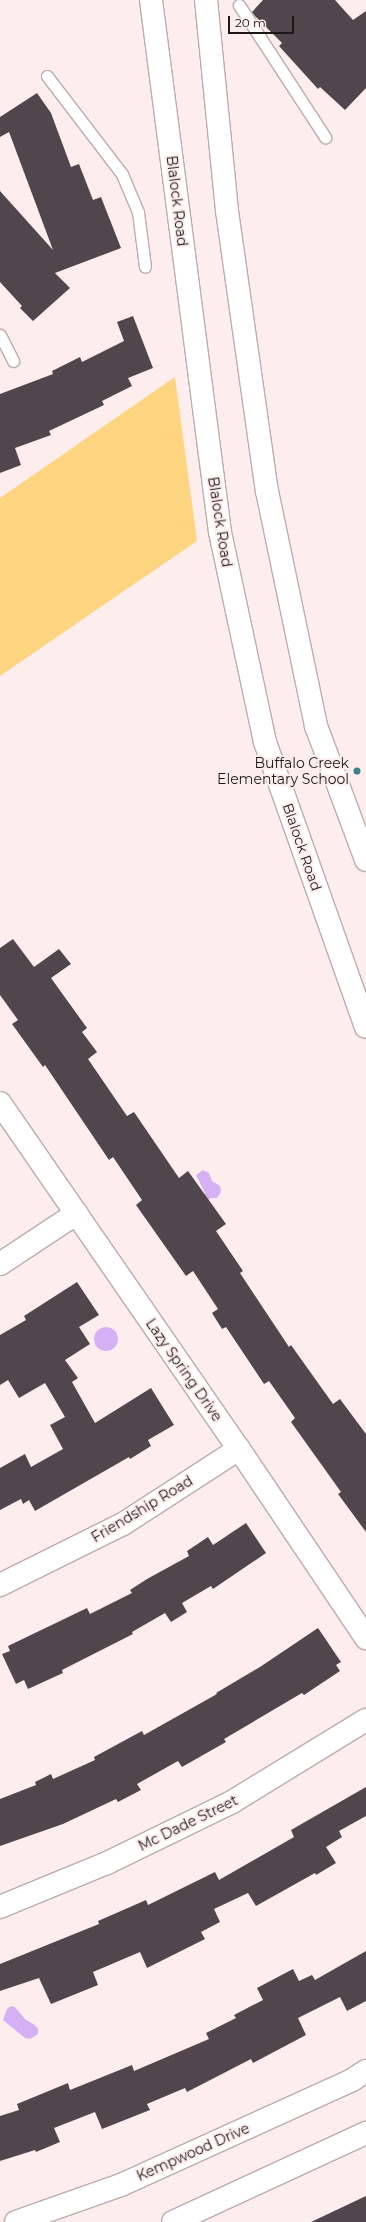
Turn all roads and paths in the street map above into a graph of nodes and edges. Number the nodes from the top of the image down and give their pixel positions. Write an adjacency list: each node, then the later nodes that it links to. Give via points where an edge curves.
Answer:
1 (151, 0): 10 (main road, Blalock Road, via 220,532 265,742)
2 (206, 0): 9 (main road, via 227,211 267,491 316,726)
3 (239, 5): 5 (lane)
4 (47, 76): 6 (lane, via 122,174 138,212)
5 (325, 137)
6 (145, 267)
7 (0, 335): 8 (lane)
8 (13, 361)
9 (366, 860)
10 (366, 1027)
11 (0, 1103): 12 (main road, Lazy Spring Drive)
12 (77, 1213): 13 (main road); 14 (main road, Lazy Spring Drive)
13 (0, 1264)
14 (239, 1449): 15 (main road, Friendship Road, via 123,1524); 16 (main road, Lazy Spring Drive)
15 (0, 1585)
16 (366, 1638)
17 (366, 1720): 18 (main road, Mc Dade Street, via 232,1802 107,1862)
18 (0, 1907)
19 (366, 2071): 21 (main road, Kempwood Drive, via 352,2080 122,2185)
20 (366, 2133): 22 (main road)
21 (16, 2222)
22 (173, 2222)

